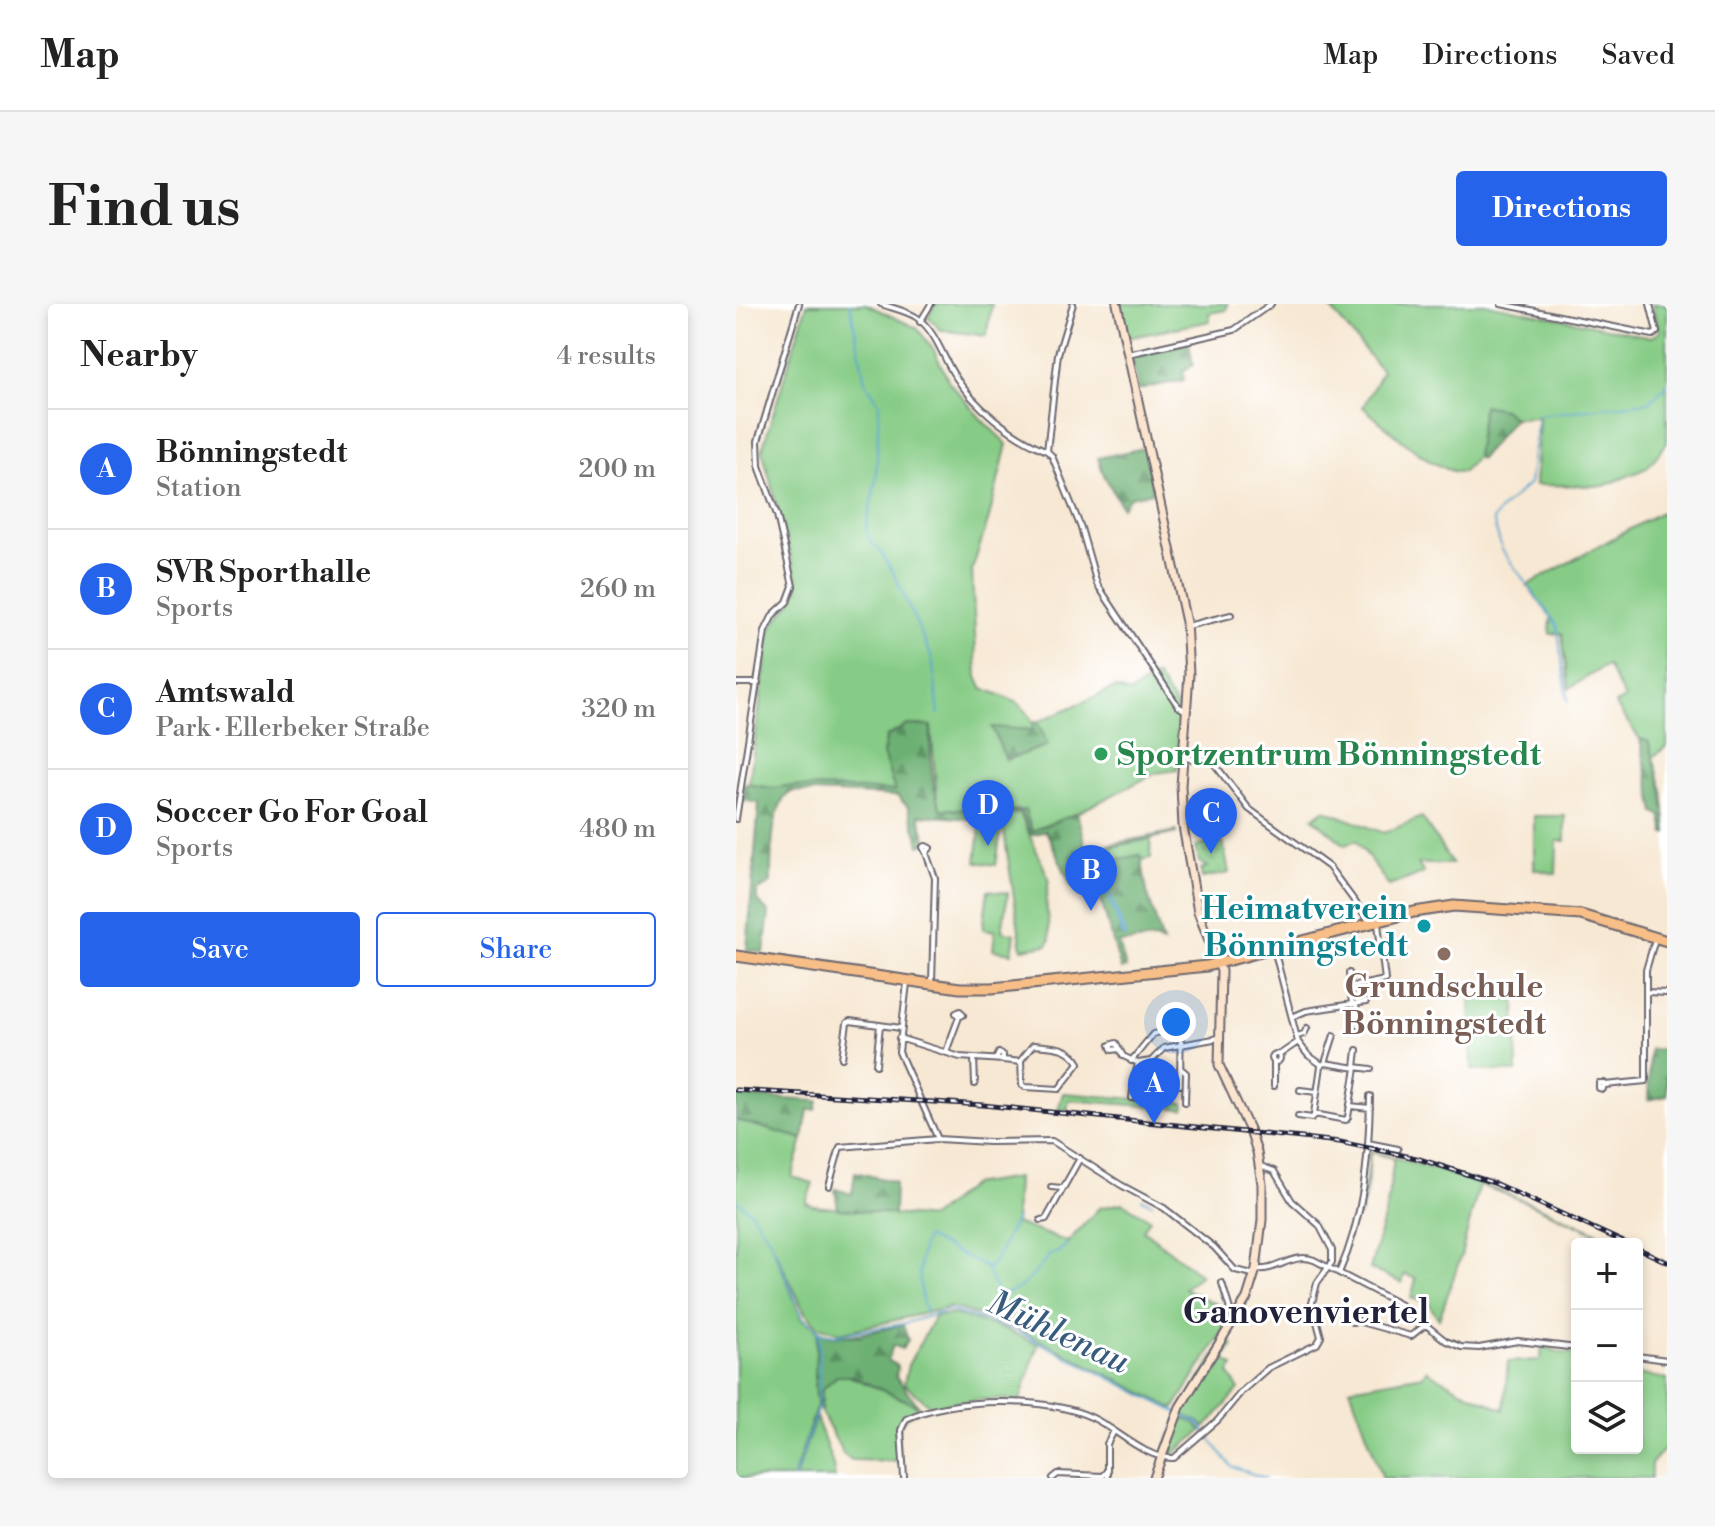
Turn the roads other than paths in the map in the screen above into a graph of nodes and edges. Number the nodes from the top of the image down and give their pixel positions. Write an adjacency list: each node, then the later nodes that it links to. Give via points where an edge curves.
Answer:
1 (799, 304): 15 (street, via 756,454 793,586 787,602 768,622)
2 (881, 304): 9 (street)
3 (931, 304): 9 (street)
4 (1073, 304): 11 (street, via 1058,354)
5 (1117, 304): 10 (main road)
6 (1271, 304): 10 (street, via 1234,330)
7 (1501, 304): 8 (street, via 1653,335 1657,332)
8 (1650, 304)
9 (920, 322): 11 (street, via 954,375 990,416)
10 (1128, 354): 13 (main road)
11 (1047, 451): 16 (street, via 1081,528 1097,584)
12 (1231, 615): 13 (street)
13 (1187, 626): 16 (main road)
14 (736, 683): 15 (street)
15 (758, 683): 18 (street)
16 (1186, 711): 17 (main road)
17 (1183, 757): 20 (street, via 1213,762 1249,809 1329,867); 25 (main road, via 1181,806 1198,912)
18 (736, 819)
19 (926, 853): 28 (street, via 935,878)
20 (1374, 922): 21 (main road, via 1434,908 1476,906 1581,915); 23 (main road); 29 (street, via 1385,980)
21 (1655, 937): 22 (main road); 30 (street)
22 (1667, 941)
23 (1274, 949): 25 (main road); 35 (street)
24 (736, 956): 27 (main road)
25 (1219, 963): 28 (main road, via 992,988); 44 (main road)
26 (1349, 973): 29 (street)
27 (907, 981): 28 (main road); 40 (street)
28 (932, 984)
29 (1350, 987): 33 (street)
30 (1646, 992): 31 (street); 62 (street, via 1646,1081)
31 (1666, 993)
32 (1366, 1002): 33 (street)
33 (1354, 1004): 35 (street); 38 (street)
34 (1173, 1009): 39 (street, via 1180,1010)
35 (1291, 1015): 45 (street)
36 (959, 1017): 49 (street)
37 (880, 1025): 40 (street); 50 (street, via 847,1023); 56 (street)
38 (1358, 1025)
39 (1180, 1027): 46 (street); 52 (street, via 1153,1034)
40 (901, 1028): 43 (street)
41 (1307, 1028): 45 (street)
42 (1334, 1035): 55 (street)
43 (899, 1038): 49 (street); 73 (street, via 902,1060)
44 (1219, 1038): 46 (street); 77 (main road, via 1221,1072 1253,1137)
45 (1298, 1039): 55 (street, via 1308,1055); 63 (street, via 1273,1054)
46 (1180, 1046): 54 (street, via 1161,1049 1151,1061); 58 (street)
47 (1118, 1049): 52 (street)
48 (1357, 1050): 57 (street)
49 (946, 1052): 51 (street)
50 (842, 1058)
51 (974, 1058): 53 (street); 61 (street)
52 (1131, 1061): 54 (street)
53 (1021, 1062): 53 (street, via 1033,1045 1065,1048 1079,1063 1059,1089 1022,1085)
54 (1138, 1063): 60 (street)
55 (1324, 1064): 57 (street); 65 (street)
56 (876, 1065)
57 (1355, 1067): 59 (street); 69 (street)
58 (1180, 1068): 60 (street, via 1180,1086); 68 (street, via 1186,1073)
59 (1371, 1069)
60 (1134, 1082): 67 (street)
61 (975, 1084)
62 (1605, 1085)
63 (1274, 1086)
64 (1300, 1090): 65 (street)
65 (1317, 1092): 71 (street)
66 (1370, 1096): 70 (street)
67 (1132, 1098)
68 (1185, 1102)
69 (1350, 1106): 70 (street); 71 (street, via 1346,1120)
70 (1370, 1108): 74 (street)
71 (1315, 1115): 72 (street)
72 (1298, 1116)
73 (938, 1139): 76 (street, via 1046,1140); 78 (street, via 840,1147)
74 (1368, 1143): 75 (street); 84 (street, via 1363,1196)
75 (1398, 1149)
76 (1080, 1158): 80 (street); 83 (street, via 1164,1208 1235,1270)
77 (1260, 1166): 82 (street, via 1274,1171 1292,1201 1319,1225 1332,1250); 83 (main road, via 1262,1220)
78 (829, 1186)
79 (1051, 1187): 80 (street)
80 (1062, 1188): 81 (street)
81 (1041, 1220)
82 (1329, 1267): 83 (street, via 1301,1256); 84 (street); 93 (street, via 1317,1283 1312,1303 1320,1341 1268,1368 1174,1458)
83 (1255, 1272): 86 (main road)
84 (1339, 1273): 88 (street, via 1401,1305)
85 (1222, 1283): 86 (street)
86 (1237, 1318): 93 (main road, via 1180,1407)
87 (1357, 1321): 88 (street, via 1411,1336)
88 (1425, 1325): 89 (street, via 1461,1347 1533,1341)
89 (1571, 1347)
90 (1643, 1357): 91 (street)
91 (1667, 1360)
92 (1114, 1431): 93 (street); 94 (street, via 1107,1444); 95 (street, via 1075,1411 1009,1402 961,1405 906,1419)
93 (1160, 1456): 98 (main road)
94 (1107, 1471): 96 (street, via 1102,1476); 97 (street)
95 (904, 1478)
96 (1053, 1478)
97 (1107, 1478)
98 (1154, 1478)

